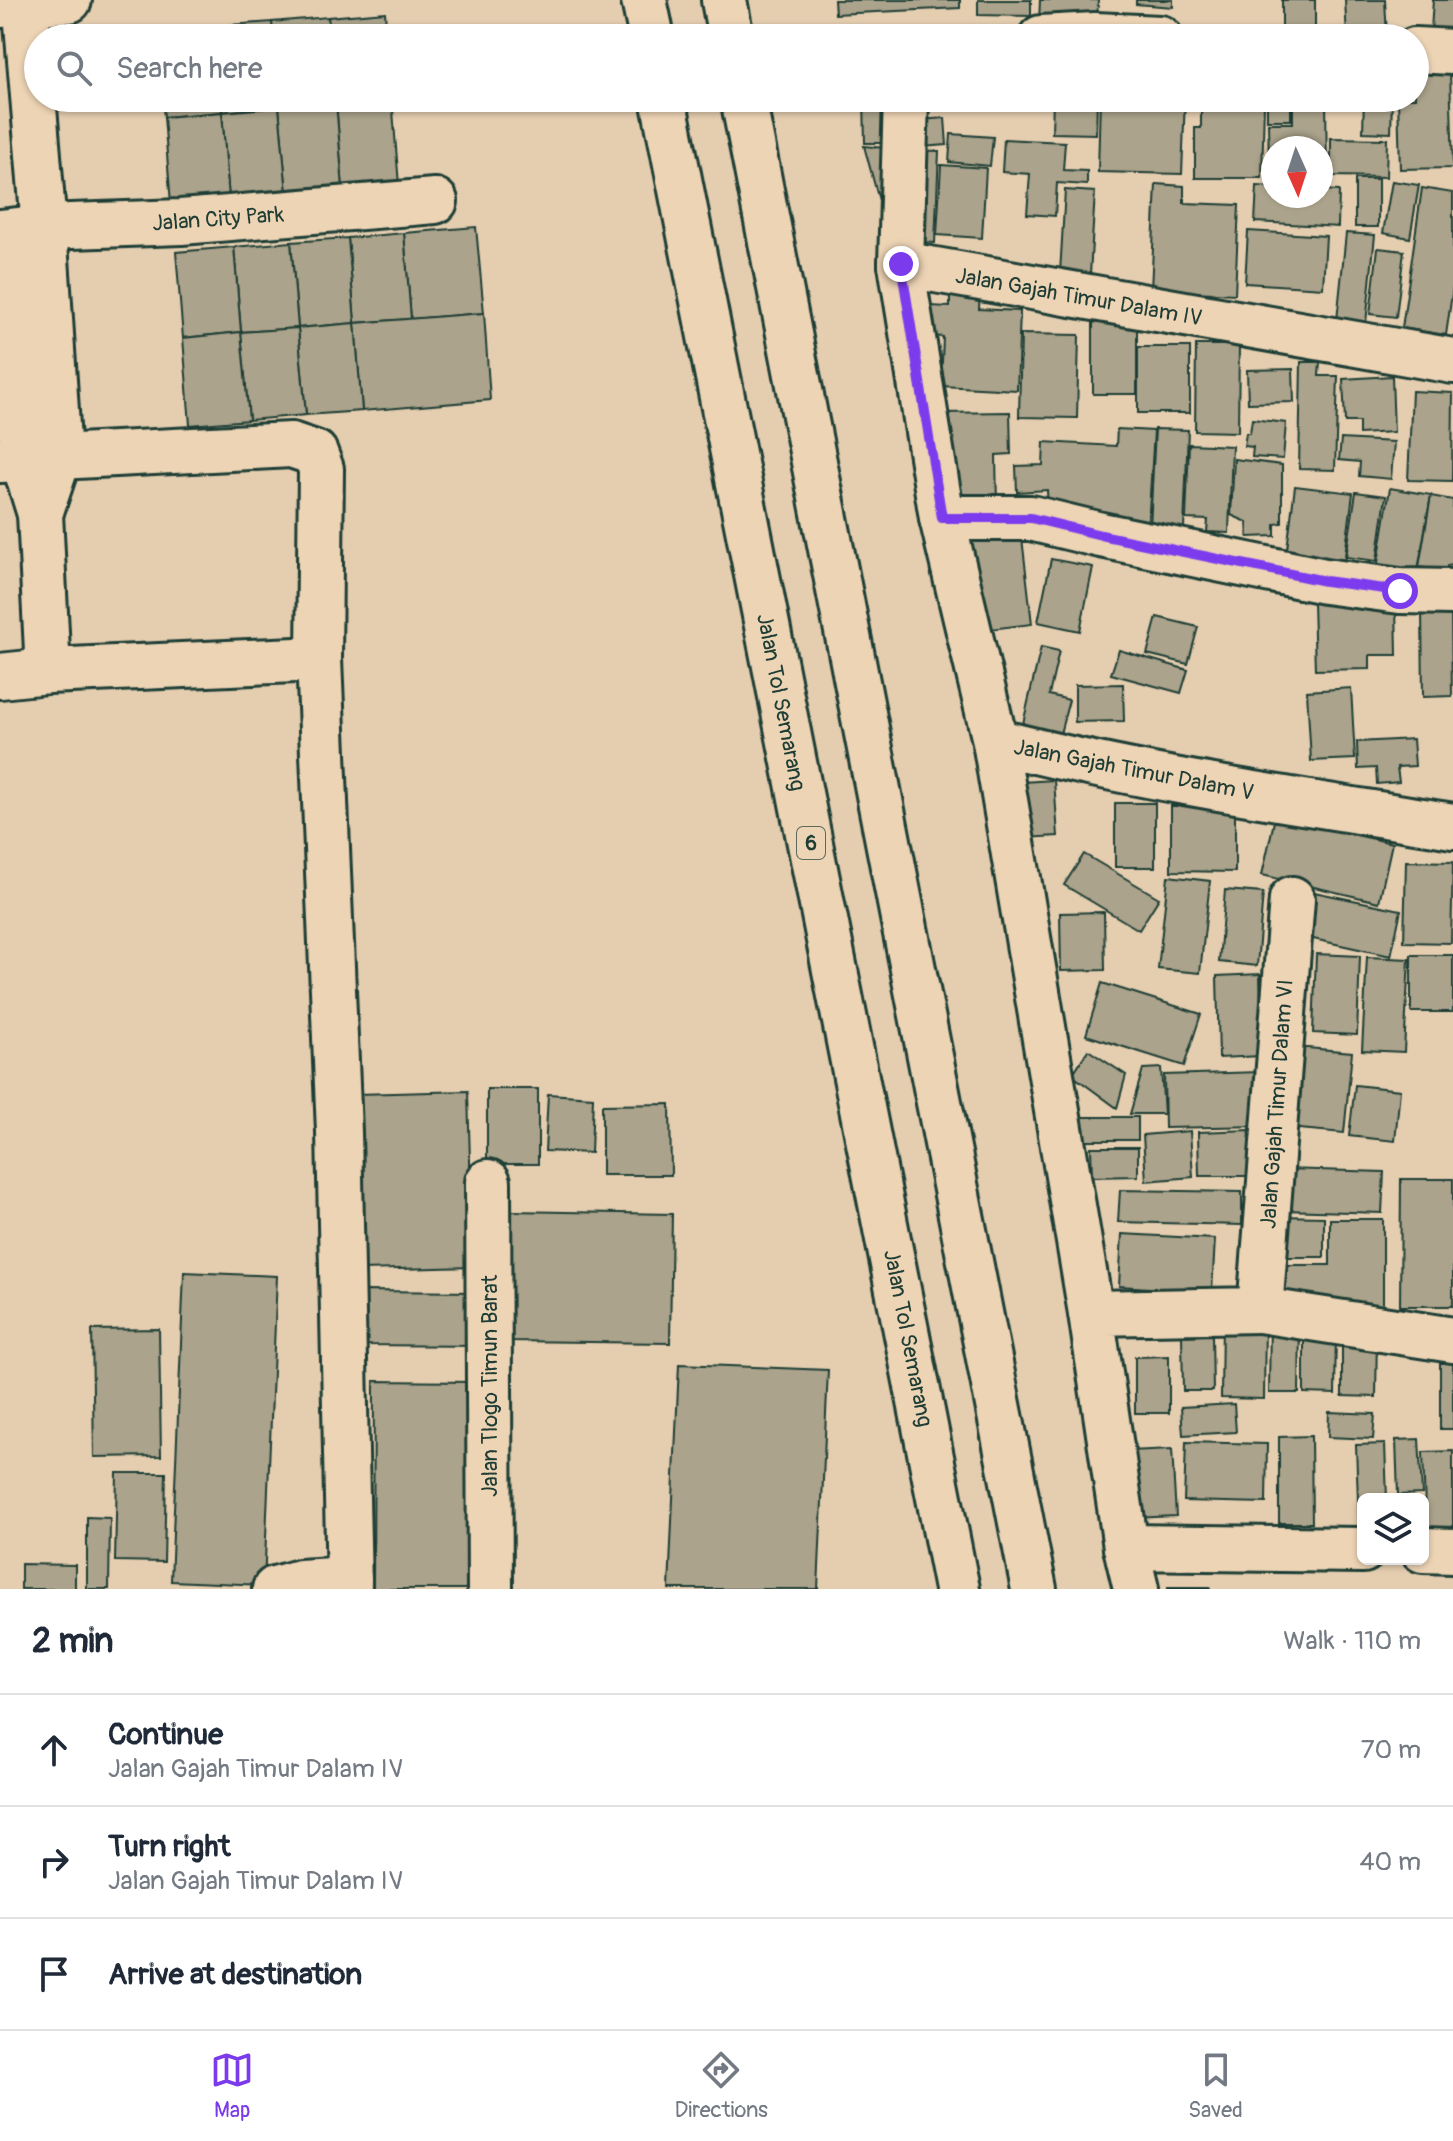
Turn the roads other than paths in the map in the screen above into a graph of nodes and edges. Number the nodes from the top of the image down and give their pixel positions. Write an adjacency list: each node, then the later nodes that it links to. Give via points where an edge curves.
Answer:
1 (69, 0): 4 (main road)
2 (644, 0): 5 (main road)
3 (724, 0): 6 (main road)
4 (17, 3): 9 (main road)
5 (649, 24)
6 (728, 24)
7 (1429, 51): 8 (main road)
8 (1453, 52)
9 (24, 61)
10 (30, 112): 15 (main road)
11 (666, 112): 39 (main road, Jalan Tol Semarang / 6)
12 (746, 112): 40 (main road)
13 (906, 112): 17 (main road)
14 (435, 201): 15 (main road, Jalan City Park, via 181,222)
15 (44, 227): 16 (main road, Jalan City Park); 19 (main road)
16 (0, 235): 19 (main road)
17 (901, 264): 18 (main road, Jalan Gajah Timur Dalam IV); 20 (main road)
18 (1453, 361)
19 (27, 459): 22 (main road, via 291,445 315,453 321,469); 23 (main road, via 40,514)
20 (942, 518): 21 (main road, via 1031,518 1325,581); 25 (main road, Jalan Gajah Timur Dalam V)
21 (1453, 592)
22 (319, 659): 23 (main road); 36 (main road, via 339,1132)
23 (48, 671): 24 (main road)
24 (0, 676)
25 (995, 741): 26 (main road, Jalan Gajah Timur Dalam V, via 1185,782); 30 (main road)
26 (1453, 826)
27 (1292, 899): 29 (main road, Jalan Gajah Timur Dalam VI)
28 (488, 1182): 38 (main road, Jalan Tlogo Timun Barat)
29 (1260, 1310): 30 (main road); 31 (main road)
30 (1091, 1313): 32 (main road)
31 (1453, 1340)
32 (1126, 1547): 33 (main road); 41 (main road)
33 (1357, 1550)
34 (1429, 1550): 35 (main road)
35 (1453, 1551)
36 (349, 1584): 37 (main road, via 300,1582)
37 (275, 1589)
38 (490, 1589)
39 (957, 1589)
40 (1034, 1589)
41 (1136, 1589)

